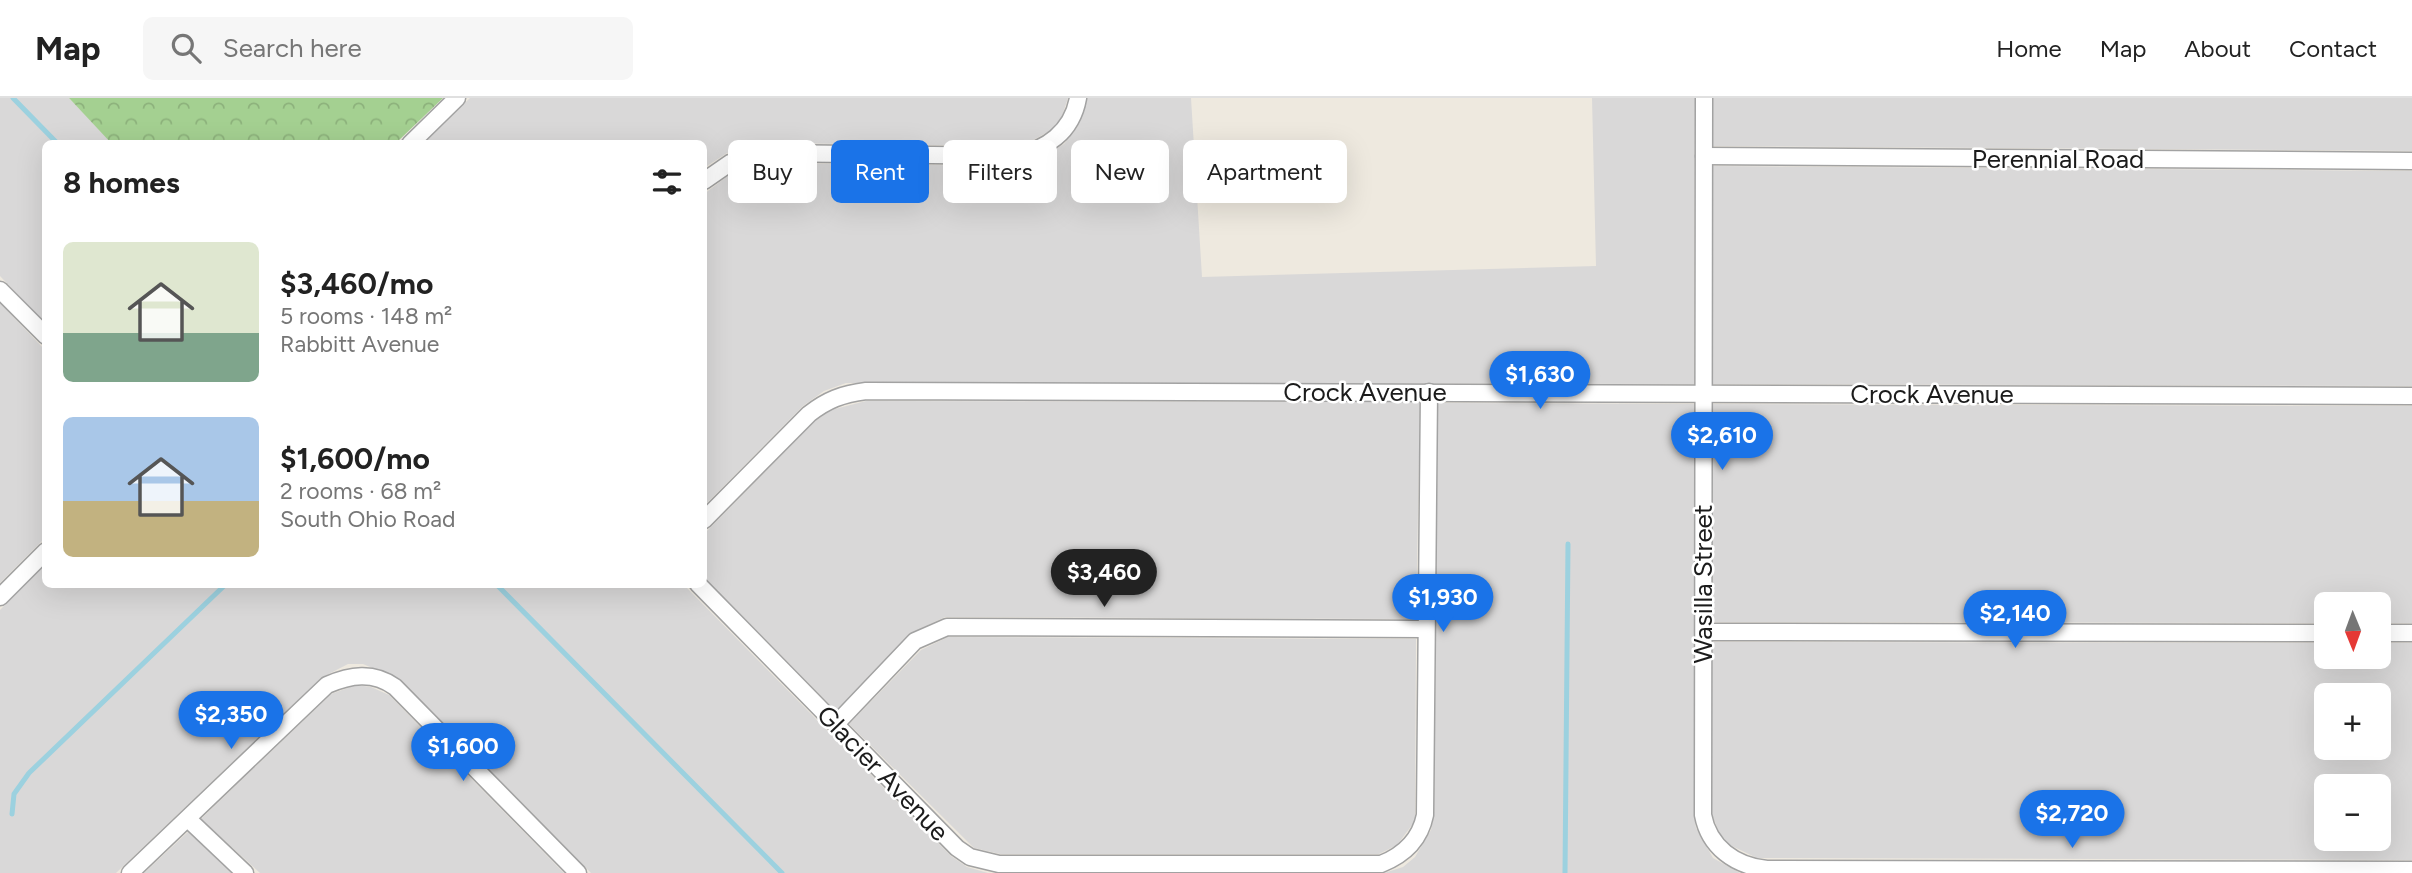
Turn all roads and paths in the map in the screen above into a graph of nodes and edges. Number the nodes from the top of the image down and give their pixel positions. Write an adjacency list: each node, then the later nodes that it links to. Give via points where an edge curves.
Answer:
1 (457, 98): 4 (street)
2 (1078, 98): 7 (street, via 1070,122 1059,136 1030,153 769,153 730,163)
3 (1704, 98): 5 (street, Wasilla Street)
4 (414, 140)
5 (1704, 156): 6 (street, Perennial Road); 11 (street, Wasilla Street)
6 (2412, 161)
7 (707, 179)
8 (0, 290): 9 (street)
9 (42, 332)
10 (1429, 392): 11 (street, Crock Avenue); 13 (street, Crock Avenue, via 847,393 809,414); 17 (street)
11 (1703, 394): 12 (street, Crock Avenue); 18 (street, Wasilla Street)
12 (2412, 396)
13 (707, 517)
14 (42, 555): 16 (street)
15 (702, 588): 22 (street, Glacier Avenue)
16 (0, 597)
17 (1425, 629): 22 (street, via 947,627 915,641); 22 (street, Glacier Avenue, via 1425,815 1415,841 1381,864 984,863 957,848)
18 (1704, 632): 19 (street); 24 (street, Wasilla Street, via 1703,815 1712,839 1739,863 1767,869)
19 (2314, 633)
20 (2391, 633): 21 (street)
21 (2412, 633)
22 (836, 724)
23 (188, 819): 25 (street); 26 (street); 27 (street, via 327,685 356,675 373,677 395,688)
24 (2412, 870)
25 (130, 873)
26 (246, 873)
27 (578, 873)

